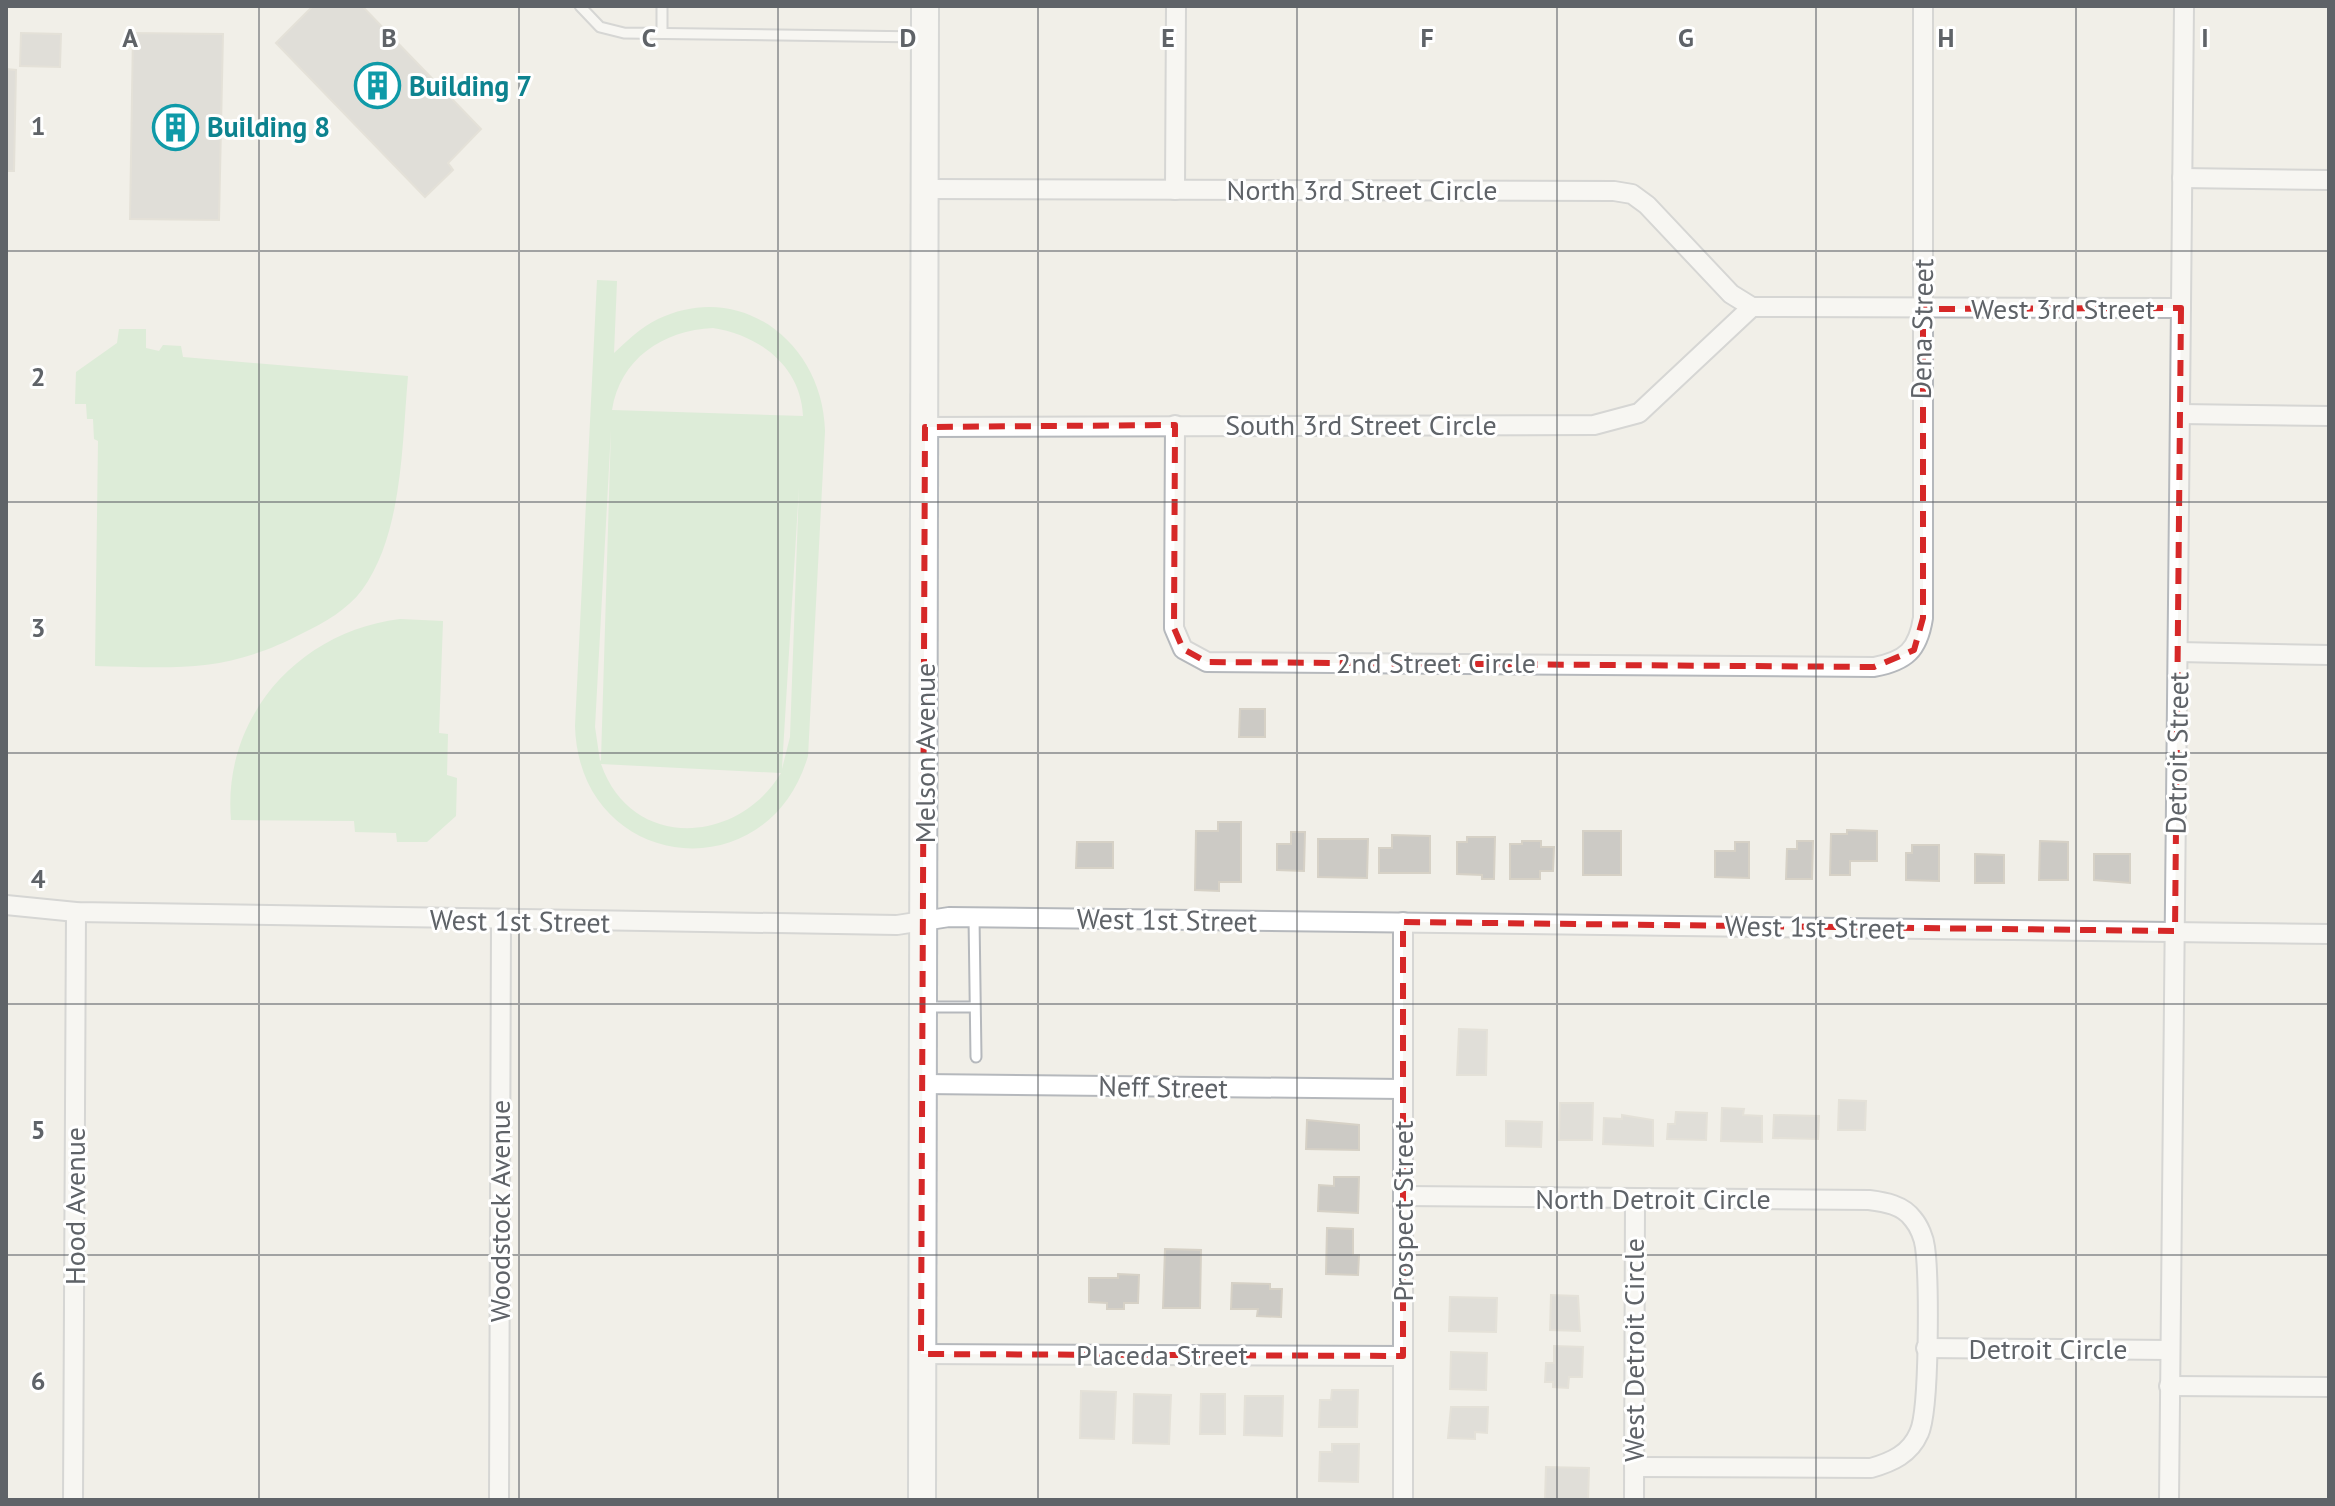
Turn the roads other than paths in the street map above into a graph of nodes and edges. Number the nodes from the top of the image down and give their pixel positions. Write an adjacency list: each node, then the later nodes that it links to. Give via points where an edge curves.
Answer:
1 (580, 6): 7 (lane, via 600,27)
2 (662, 6): 7 (lane)
3 (925, 6): 8 (street, Melson Avenue)
4 (1176, 6): 12 (street)
5 (1923, 6): 15 (street, Dena Street)
6 (2184, 6): 9 (street, Detroit Street)
7 (662, 33): 8 (lane)
8 (925, 37): 11 (street, Melson Avenue)
9 (2182, 178): 10 (street); 14 (street, Detroit Street)
10 (2329, 180)
11 (926, 189): 12 (street, North 3rd Street Circle); 19 (street, Melson Avenue)
12 (1175, 190): 13 (street, North 3rd Street Circle, via 1632,194 1731,294)
13 (1752, 307): 15 (street, West 3rd Street); 18 (street, South 3rd Street Circle, via 1639,413 1616,421)
14 (2181, 308): 15 (street, West 3rd Street); 16 (street, Detroit Street)
15 (1923, 309): 20 (street, Dena Street, via 1923,618)
16 (2181, 414): 17 (street); 21 (street, Detroit Street)
17 (2329, 416)
18 (1175, 425): 19 (street, South 3rd Street Circle); 20 (street, 2nd Street Circle, via 1174,628 1183,649 1207,662 1874,667 1898,662)
19 (925, 427): 27 (street, Melson Avenue)
20 (1914, 650)
21 (2178, 652): 22 (street); 29 (street, Detroit Street)
22 (2329, 655)
23 (6, 905): 24 (street, West 1st Street)
24 (76, 912): 26 (street, West 1st Street); 45 (street, Hood Avenue)
25 (974, 917): 27 (street, West 1st Street); 28 (street, West 1st Street); 32 (lane)
26 (501, 921): 27 (street, West 1st Street); 46 (street, Woodstock Avenue)
27 (924, 921): 31 (street, Melson Avenue)
28 (1403, 922): 29 (street, West 1st Street); 35 (street, Prospect Street)
29 (2175, 931): 30 (street, West 1st Street); 39 (street, Detroit Street)
30 (2329, 934)
31 (925, 1007): 32 (lane); 34 (street, Melson Avenue)
32 (973, 1007): 33 (lane)
33 (976, 1057)
34 (924, 1084): 35 (street, Neff Street); 40 (street, Melson Avenue)
35 (1402, 1089): 36 (street, Prospect Street)
36 (1403, 1196): 37 (street, North Detroit Circle); 41 (street, Prospect Street)
37 (1635, 1200): 38 (street, North Detroit Circle, via 1869,1200 1902,1209 1913,1218 1925,1246); 44 (street, West Detroit Circle)
38 (1926, 1348): 39 (street, Detroit Circle); 44 (street, via 1925,1419 1909,1449 1891,1462 1871,1468)
39 (2170, 1350): 42 (street, Detroit Street)
40 (921, 1354): 41 (street, Placeda Street); 47 (street, Melson Avenue)
41 (1403, 1356): 48 (street, Prospect Street)
42 (2169, 1386): 43 (street); 50 (street, Detroit Street)
43 (2329, 1387)
44 (1634, 1467): 49 (street, West Detroit Circle)
45 (73, 1500)
46 (499, 1500)
47 (922, 1500)
48 (1403, 1500)
49 (1634, 1500)
50 (2169, 1500)

